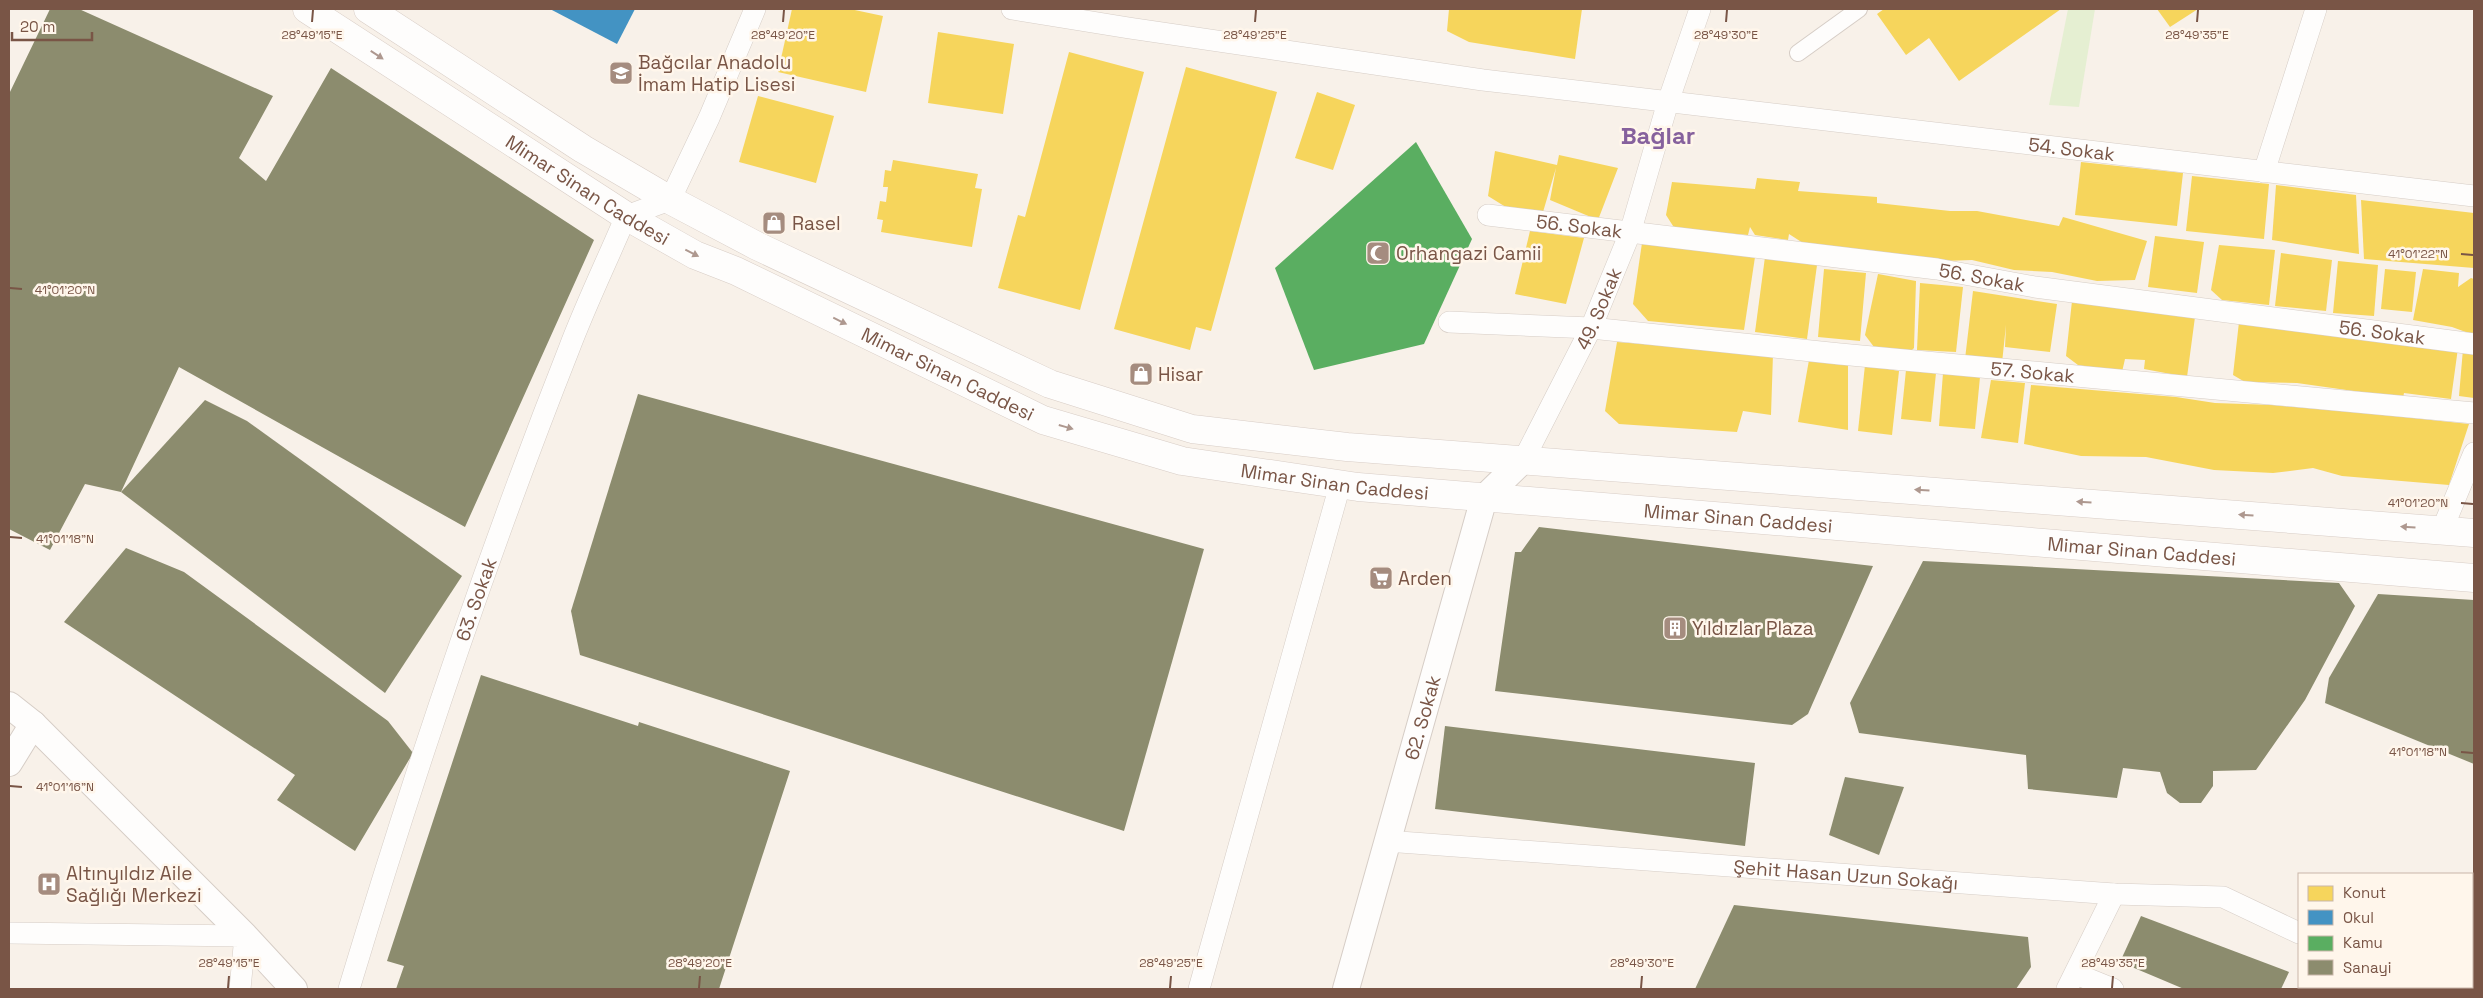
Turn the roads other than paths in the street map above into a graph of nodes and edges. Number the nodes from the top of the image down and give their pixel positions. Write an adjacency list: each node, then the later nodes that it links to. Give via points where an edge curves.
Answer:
1 (307, 9): 14 (main road, Mimar Sinan Caddesi, one-way to 14)
2 (368, 9): 12 (main road, Mimar Sinan Caddesi, via 583,149)
3 (755, 9): 12 (street)
4 (1012, 9): 9 (street, 54. Sokak, via 1473,78)
5 (1700, 9): 9 (street, 49. Sokak)
6 (1859, 9): 8 (street)
7 (2316, 9): 10 (street)
8 (1798, 53)
9 (1668, 102): 10 (street, 54. Sokak); 15 (street, 49. Sokak)
10 (2264, 172): 11 (street, 54. Sokak)
11 (2474, 196)
12 (670, 200): 14 (street); 21 (main road, Mimar Sinan Caddesi, via 757,246 1050,384 1192,430 1347,447)
13 (1488, 215): 15 (street, 56. Sokak)
14 (626, 216): 22 (main road, Mimar Sinan Caddesi, one-way to 22, via 695,255 736,271 1043,420 1182,461); 38 (street, 63. Sokak, via 569,347 503,519 396,834)
15 (1630, 233): 17 (street, 49. Sokak); 18 (street, 56. Sokak, via 1937,269 2035,287)
16 (1450, 322): 17 (street, 57. Sokak)
17 (1591, 328): 19 (street, 57. Sokak); 21 (street, 49. Sokak)
18 (2474, 344)
19 (2474, 413)
20 (2474, 453): 24 (street)
21 (1524, 459): 23 (street, 62. Sokak); 24 (main road, Mimar Sinan Caddesi, one-way to 21)
22 (1340, 484): 23 (main road, Mimar Sinan Caddesi); 39 (street)
23 (1484, 498): 26 (main road, Mimar Sinan Caddesi); 30 (street, 62. Sokak)
24 (2442, 530): 25 (main road, Mimar Sinan Caddesi)
25 (2474, 532)
26 (2474, 578)
27 (9, 705): 28 (street)
28 (33, 724): 29 (street); 34 (street)
29 (9, 763)
30 (1386, 841): 31 (street, Şehit Hasan Uzun Sokağı); 40 (street, 62. Sokak)
31 (2114, 894): 33 (street, Şehit Hasan Uzun Sokağı, via 2223,897); 35 (street)
32 (9, 933): 34 (street)
33 (2298, 933)
34 (245, 936): 36 (street); 37 (street)
35 (2072, 982): 41 (street)
36 (240, 989)
37 (294, 989)
38 (349, 989)
39 (1199, 989)
40 (1346, 989)
41 (2113, 989)

